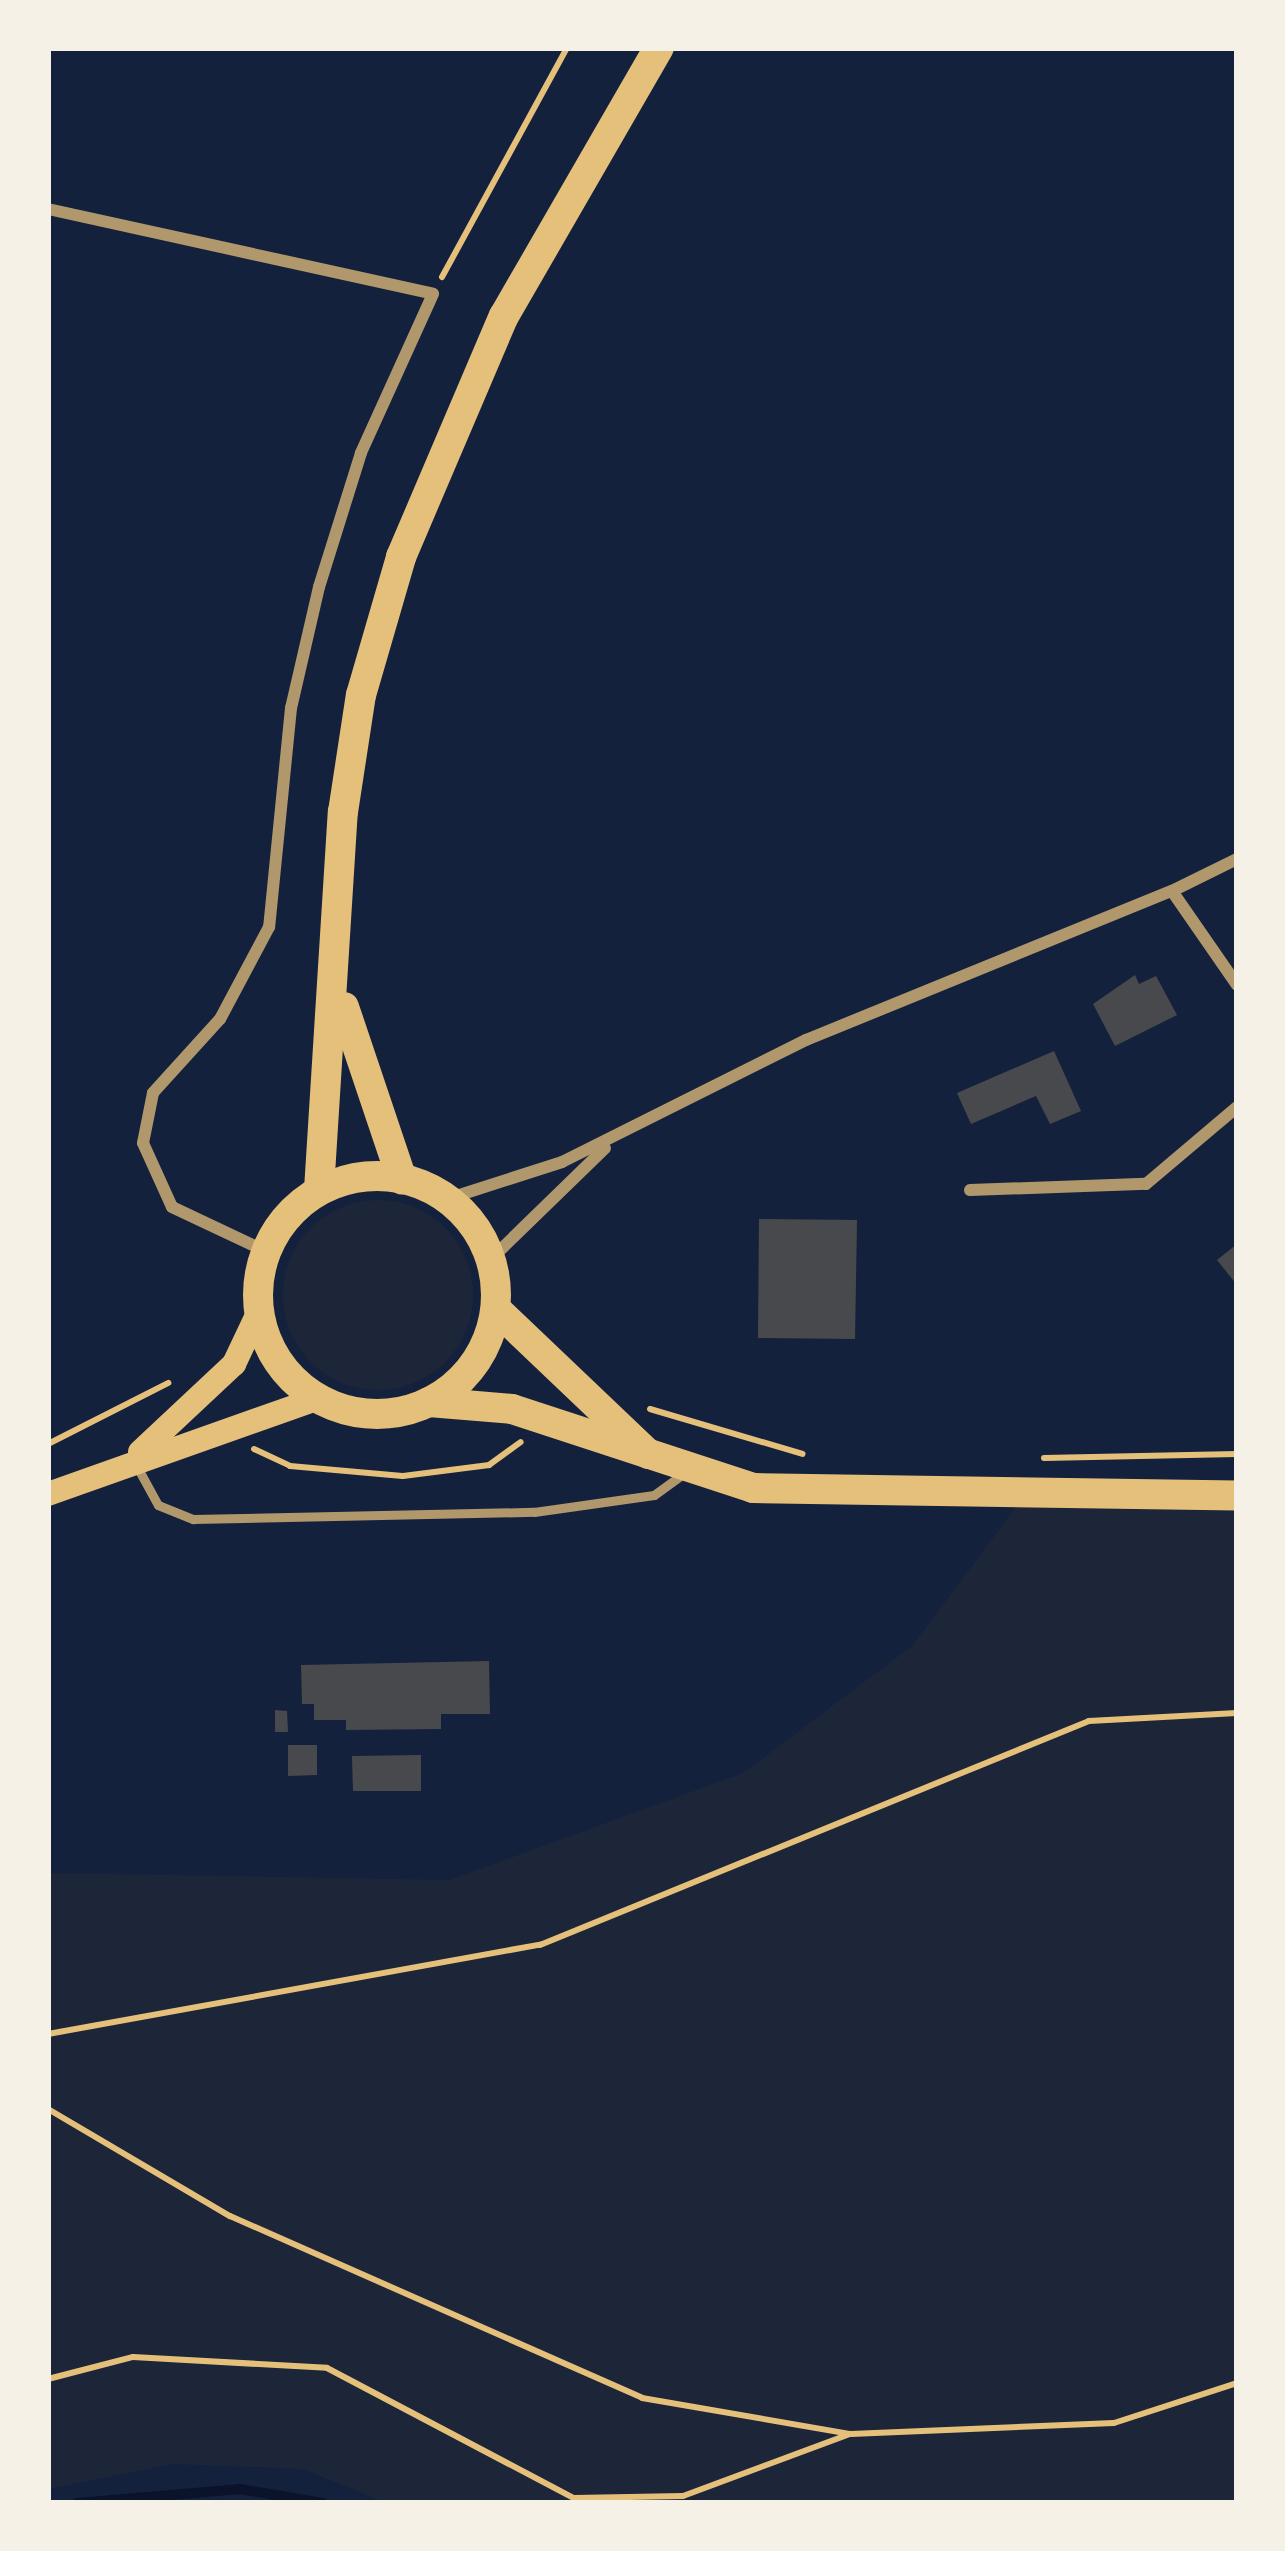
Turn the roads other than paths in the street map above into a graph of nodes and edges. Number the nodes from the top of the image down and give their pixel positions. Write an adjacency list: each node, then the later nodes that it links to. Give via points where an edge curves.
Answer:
1 (659, 48): 5 (main road, via 495,335 401,556 361,694 343,812)
2 (48, 209): 13 (street, via 433,294 361,453 319,586 291,707 269,927 230,1004 153,1093 143,1143 172,1208)
3 (1237, 859): 4 (street)
4 (1172, 891): 6 (street); 8 (street, via 806,1040)
5 (339, 984): 9 (main road); 10 (main road)
6 (1237, 985)
7 (1237, 1107): 11 (street, via 1146,1184)
8 (615, 1139): 12 (street); 14 (street)
9 (401, 1179): 10 (main road); 12 (main road)
10 (319, 1190): 13 (main road)
11 (970, 1190)
12 (448, 1199): 14 (main road)
13 (267, 1252): 16 (main road)
14 (491, 1259): 15 (main road)
15 (496, 1309): 18 (main road, via 480,1355); 20 (main road)
16 (259, 1311): 17 (main road, via 276,1359); 19 (main road, via 208,1393)
17 (316, 1399): 18 (main road, via 384,1414); 19 (main road)
18 (429, 1402): 20 (main road, via 475,1401)
19 (134, 1457): 20 (lane, via 158,1505 193,1519 533,1512 654,1496); 21 (main road)
20 (672, 1467): 22 (main road, via 818,1494)
21 (48, 1494)
22 (1237, 1496)

